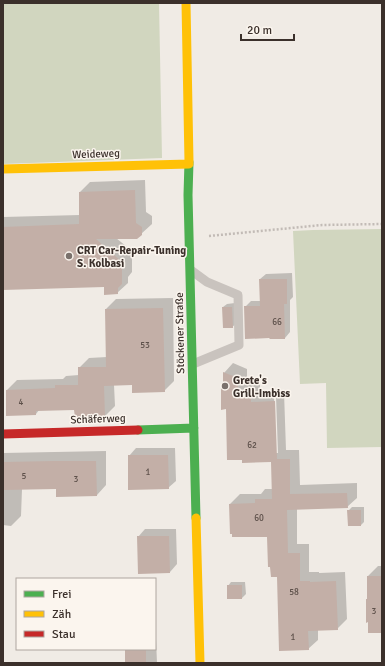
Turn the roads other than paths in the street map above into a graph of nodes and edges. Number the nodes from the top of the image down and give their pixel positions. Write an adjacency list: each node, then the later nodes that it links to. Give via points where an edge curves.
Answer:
1 (186, 3): 2 (main road, Stöckener Straße)
2 (189, 164): 3 (main road, Weideweg); 4 (main road, Stöckener Straße)
3 (3, 169)
4 (191, 270): 5 (main road, Stöckener Straße); 5 (lane, via 207,282 238,294 239,345)
5 (193, 364): 6 (main road, Stöckener Straße)
6 (194, 428): 7 (main road, Schäferweg); 8 (main road, Stöckener Straße)
7 (3, 434)
8 (200, 663)

